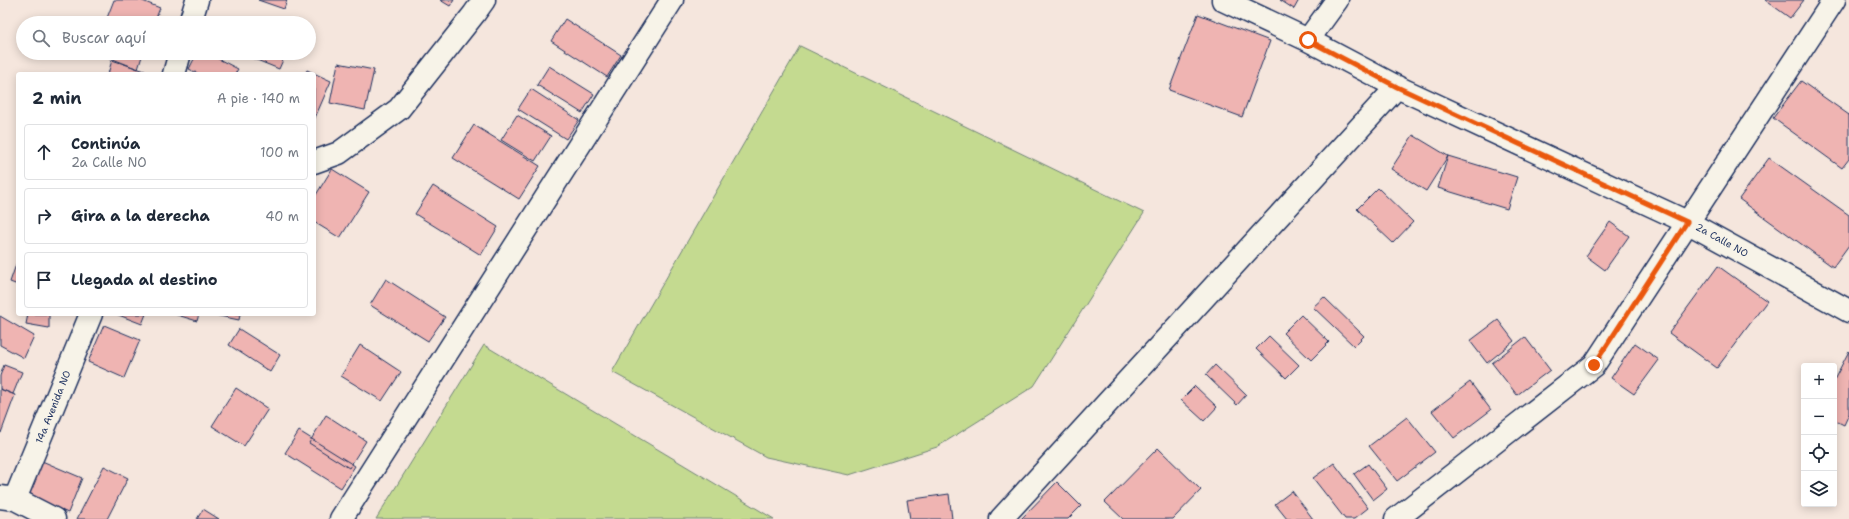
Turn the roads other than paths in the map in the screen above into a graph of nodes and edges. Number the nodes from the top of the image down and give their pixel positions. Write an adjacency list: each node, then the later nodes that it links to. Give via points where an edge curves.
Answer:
1 (197, 0): 7 (street)
2 (484, 0): 12 (street, via 399,109 339,153)
3 (672, 0): 18 (street)
4 (1223, 0): 8 (street, 2a Calle NO)
5 (1337, 0): 8 (street)
6 (1834, 0): 13 (street)
7 (192, 16)
8 (1308, 40): 11 (street, 2a Calle NO)
9 (178, 60): 10 (street)
10 (175, 72)
11 (1397, 87): 13 (street, 2a Calle NO); 19 (street)
12 (316, 161)
13 (1687, 222): 14 (street, 2a Calle NO); 20 (street, via 1594,365)
14 (1849, 310)
15 (90, 316): 16 (street, 14a Avenida NO)
16 (7, 498): 17 (street)
17 (54, 519)
18 (341, 519)
19 (1001, 519)
20 (1396, 519)

